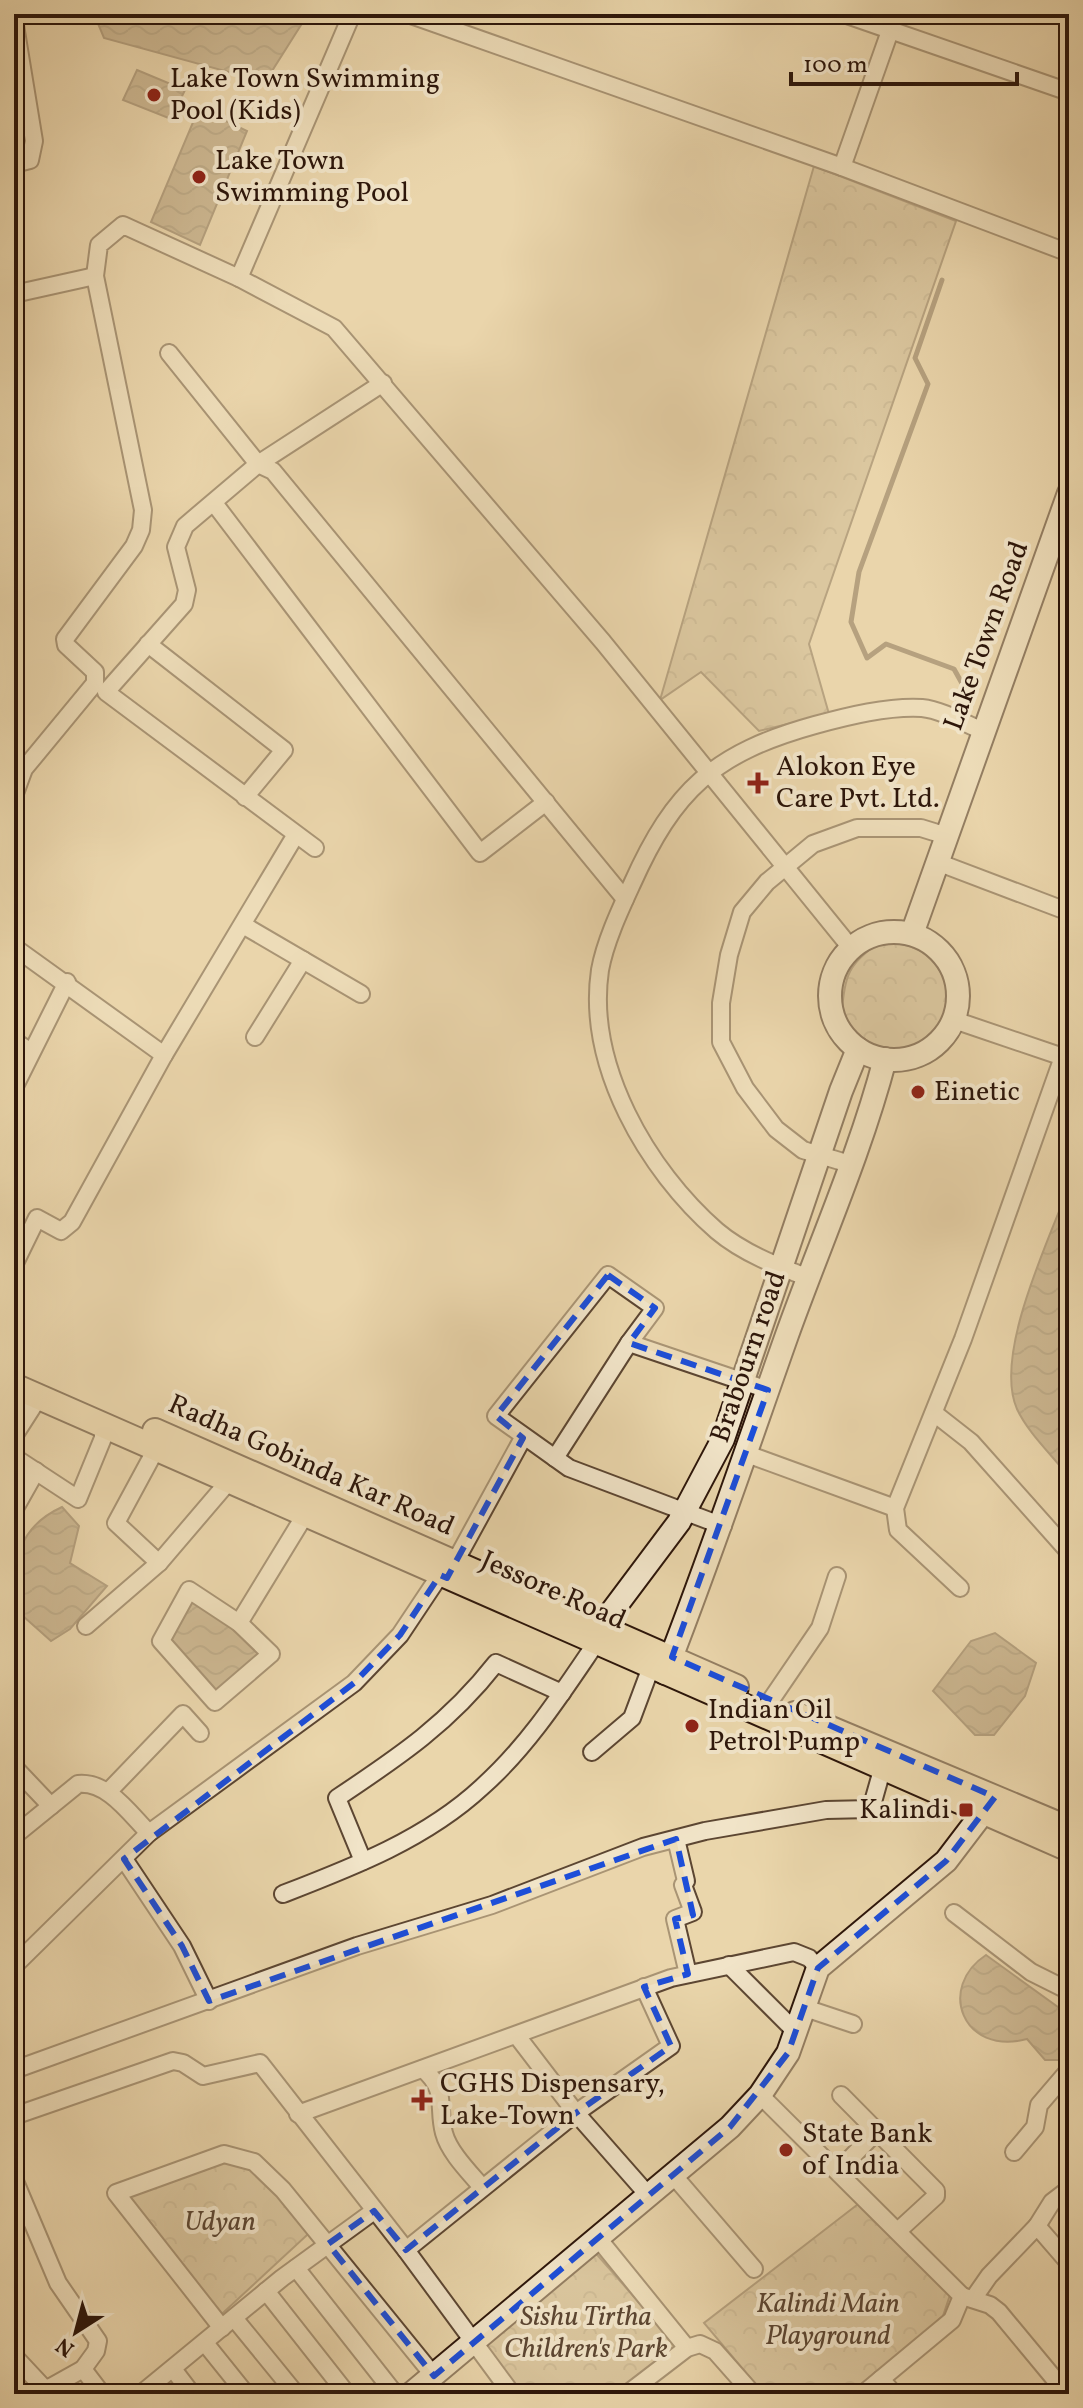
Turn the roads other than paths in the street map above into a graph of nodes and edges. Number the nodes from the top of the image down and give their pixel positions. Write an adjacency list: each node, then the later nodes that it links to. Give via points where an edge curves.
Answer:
1 (352, 14): 13 (street)
2 (408, 14): 10 (street)
3 (844, 14): 5 (street)
4 (14, 19): 8 (street)
5 (890, 31): 6 (street); 10 (street)
6 (1069, 92)
7 (14, 107): 8 (street)
8 (32, 113): 9 (street, via 30,160)
9 (14, 164)
10 (842, 167): 11 (street)
11 (1069, 253)
12 (95, 276): 13 (street, via 99,245 123,225); 14 (street); 23 (street, via 143,510 141,530 65,639 95,672 95,683 24,769)
13 (239, 278): 16 (street, via 334,328)
14 (14, 294)
15 (169, 353): 17 (street)
16 (383, 383): 17 (street); 22 (street)
17 (258, 464): 19 (street); 25 (street, via 273,471)
18 (1069, 493): 21 (street, Lake Town Road)
19 (214, 503): 20 (street, via 178,538 187,590 184,604); 25 (street, via 480,853)
20 (148, 644): 24 (street, via 284,750); 24 (street, via 106,692)
21 (985, 732): 22 (street, via 924,708 866,714 772,737); 27 (street, Lake Town Road)
22 (709, 773): 30 (street); 31 (street, via 676,802)
23 (14, 796)
24 (245, 797): 26 (street)
25 (546, 802): 31 (street)
26 (295, 836): 28 (street); 33 (street)
27 (947, 836): 29 (street, Lake Town Road); 30 (street, via 921,828 857,828 813,844)
28 (315, 848)
29 (937, 862): 32 (street); 34 (street, Lake Town Road)
30 (785, 866): 36 (street); 49 (street, via 742,912 721,1003 721,1042 745,1088 776,1129 803,1150)
31 (625, 899): 52 (street, via 600,969 600,1033 615,1080 645,1148 682,1195 719,1232)
32 (1068, 909)
33 (243, 925): 37 (street); 45 (street)
34 (912, 934): 36 (street, via 890,931); 40 (street, via 928,941 952,968 958,985)
35 (14, 947): 38 (street)
36 (851, 948): 43 (street, via 836,966 831,1000 841,1033)
37 (303, 960): 39 (street); 41 (street)
38 (67, 982): 44 (street); 45 (street)
39 (361, 994)
40 (954, 1020): 46 (street); 47 (street, via 939,1041 918,1055)
41 (255, 1037)
42 (14, 1041): 44 (street)
43 (858, 1049): 47 (street); 49 (street)
44 (31, 1052): 48 (street)
45 (164, 1055): 51 (street, via 69,1226 61,1231 37,1218)
46 (1066, 1058): 60 (street)
47 (885, 1059): 50 (street, Brabourn road)
48 (14, 1088)
49 (821, 1153): 50 (street); 52 (street)
50 (853, 1165): 53 (street, Brabourn road)
51 (14, 1265)
52 (780, 1267): 53 (street); 56 (street)
53 (809, 1278): 58 (street, Brabourn road)
54 (629, 1343): 56 (street); 63 (street, via 655,1308 608,1275 496,1416); 67 (street)
55 (14, 1368): 77 (main road, Radha Gobinda Kar Road)
56 (742, 1382): 58 (street); 72 (street, via 723,1439)
57 (14, 1386): 59 (main road, Jessore Road)
58 (768, 1390): 65 (street, Brabourn road)
59 (39, 1397): 61 (main road, Jessore Road); 62 (street)
60 (934, 1413): 70 (street); 75 (street, via 971,1442)
61 (103, 1426): 64 (main road, Jessore Road); 68 (street, via 78,1499)
62 (14, 1436)
63 (523, 1438): 67 (street); 77 (street)
64 (156, 1449): 69 (main road, Jessore Road); 76 (street, via 116,1523)
65 (747, 1454): 70 (street); 74 (street, Brabourn road)
66 (14, 1457): 68 (street)
67 (555, 1458): 72 (street)
68 (36, 1471): 71 (street)
69 (229, 1481): 73 (main road, Jessore Road); 76 (street)
70 (895, 1508): 79 (street, via 898,1530)
71 (14, 1510)
72 (685, 1512): 74 (street); 82 (street)
73 (305, 1515): 77 (main road, Jessore Road); 80 (street)
74 (723, 1526): 83 (street, Brabourn road)
75 (1069, 1552)
76 (159, 1563): 81 (street)
77 (448, 1568): 82 (main road, Radha Gobinda Kar Road); 94 (street, via 400,1635 354,1683)
78 (837, 1576): 85 (street, via 820,1628)
79 (960, 1588)
80 (239, 1623): 80 (street, via 189,1590 161,1641 215,1702 271,1654)
81 (86, 1626)
82 (599, 1635): 83 (main road, Radha Gobinda Kar Road); 84 (street)
83 (663, 1666): 85 (main road); 87 (street, via 632,1718)
84 (562, 1693): 99 (street, via 481,1789 430,1826); 99 (street, via 496,1663 413,1748 337,1798)
85 (764, 1709): 89 (main road); 91 (main road)
86 (200, 1733): 90 (street, via 183,1714)
87 (592, 1752)
88 (14, 1767): 92 (street)
89 (882, 1770): 91 (main road); 96 (street, via 871,1809 826,1810)
90 (108, 1792): 92 (street, via 78,1784); 94 (street)
91 (989, 1805): 93 (main road); 97 (main road); 104 (street, via 946,1861)
92 (51, 1806): 95 (street)
93 (1069, 1829)
94 (149, 1833): 98 (street)
95 (14, 1836)
96 (676, 1839): 105 (street, via 693,1912 675,1919); 108 (street)
97 (1069, 1849)
98 (124, 1859): 103 (street); 108 (street, via 182,1946)
99 (363, 1861): 100 (street)
100 (283, 1894)
101 (954, 1913): 106 (street, via 1031,1972)
102 (729, 1965): 104 (street, via 794,1952); 105 (street); 111 (street)
103 (14, 1966)
104 (818, 1968): 109 (street)
105 (688, 1974): 107 (street)
106 (1069, 1986)
107 (644, 1987): 112 (street); 118 (street, via 671,2046)
108 (209, 2001): 114 (street)
109 (805, 2008): 110 (street); 111 (street)
110 (853, 2024)
111 (796, 2032): 116 (street)
112 (517, 2036): 113 (street); 118 (street)
113 (423, 2069): 119 (street); 126 (street, via 433,2077 443,2101 444,2134)
114 (14, 2070)
115 (1069, 2070): 122 (street, via 1039,2105 1035,2127)
116 (760, 2095): 123 (street); 124 (street)
117 (841, 2095): 121 (street)
118 (576, 2113): 126 (street); 128 (street)
119 (298, 2114): 120 (street, via 260,2063 203,2076 173,2061); 129 (street)
120 (14, 2116)
121 (878, 2130): 123 (street); 131 (street, via 937,2194)
122 (1014, 2152)
123 (838, 2171): 131 (street)
124 (674, 2176): 128 (street); 137 (street)
125 (14, 2179): 145 (street, via 58,2283 98,2341)
126 (481, 2186): 134 (street)
127 (1069, 2189): 130 (street, via 1052,2202)
128 (649, 2196): 132 (street)
129 (374, 2211): 133 (street); 134 (street)
130 (1037, 2226): 135 (street); 139 (street)
131 (899, 2230): 139 (street)
132 (597, 2237): 141 (street); 143 (street)
133 (328, 2244): 136 (street); 140 (street, via 254,2162 224,2154 116,2193); 148 (street)
134 (406, 2250): 141 (street)
135 (1069, 2263)
136 (296, 2268): 138 (street); 156 (street)
137 (754, 2269)
138 (266, 2291): 140 (street); 155 (street)
139 (968, 2298): 147 (street, via 952,2320); 161 (street, via 999,2312)
140 (228, 2323): 142 (street); 154 (street)
141 (474, 2339): 148 (street); 157 (street)
142 (205, 2343): 146 (street); 153 (street)
143 (687, 2348): 149 (street); 158 (street, via 707,2346)
144 (14, 2356): 145 (street, via 43,2387)
145 (83, 2369): 150 (street)
146 (173, 2369): 151 (street); 152 (street)
147 (881, 2379): 159 (street); 160 (street)
148 (426, 2387)
149 (633, 2392)
150 (102, 2394)
151 (141, 2394)
152 (192, 2394)
153 (246, 2394)
154 (296, 2394)
155 (347, 2394)
156 (395, 2394)
157 (512, 2394)
158 (753, 2394)
159 (863, 2394)
160 (894, 2394)
161 (1067, 2394)

